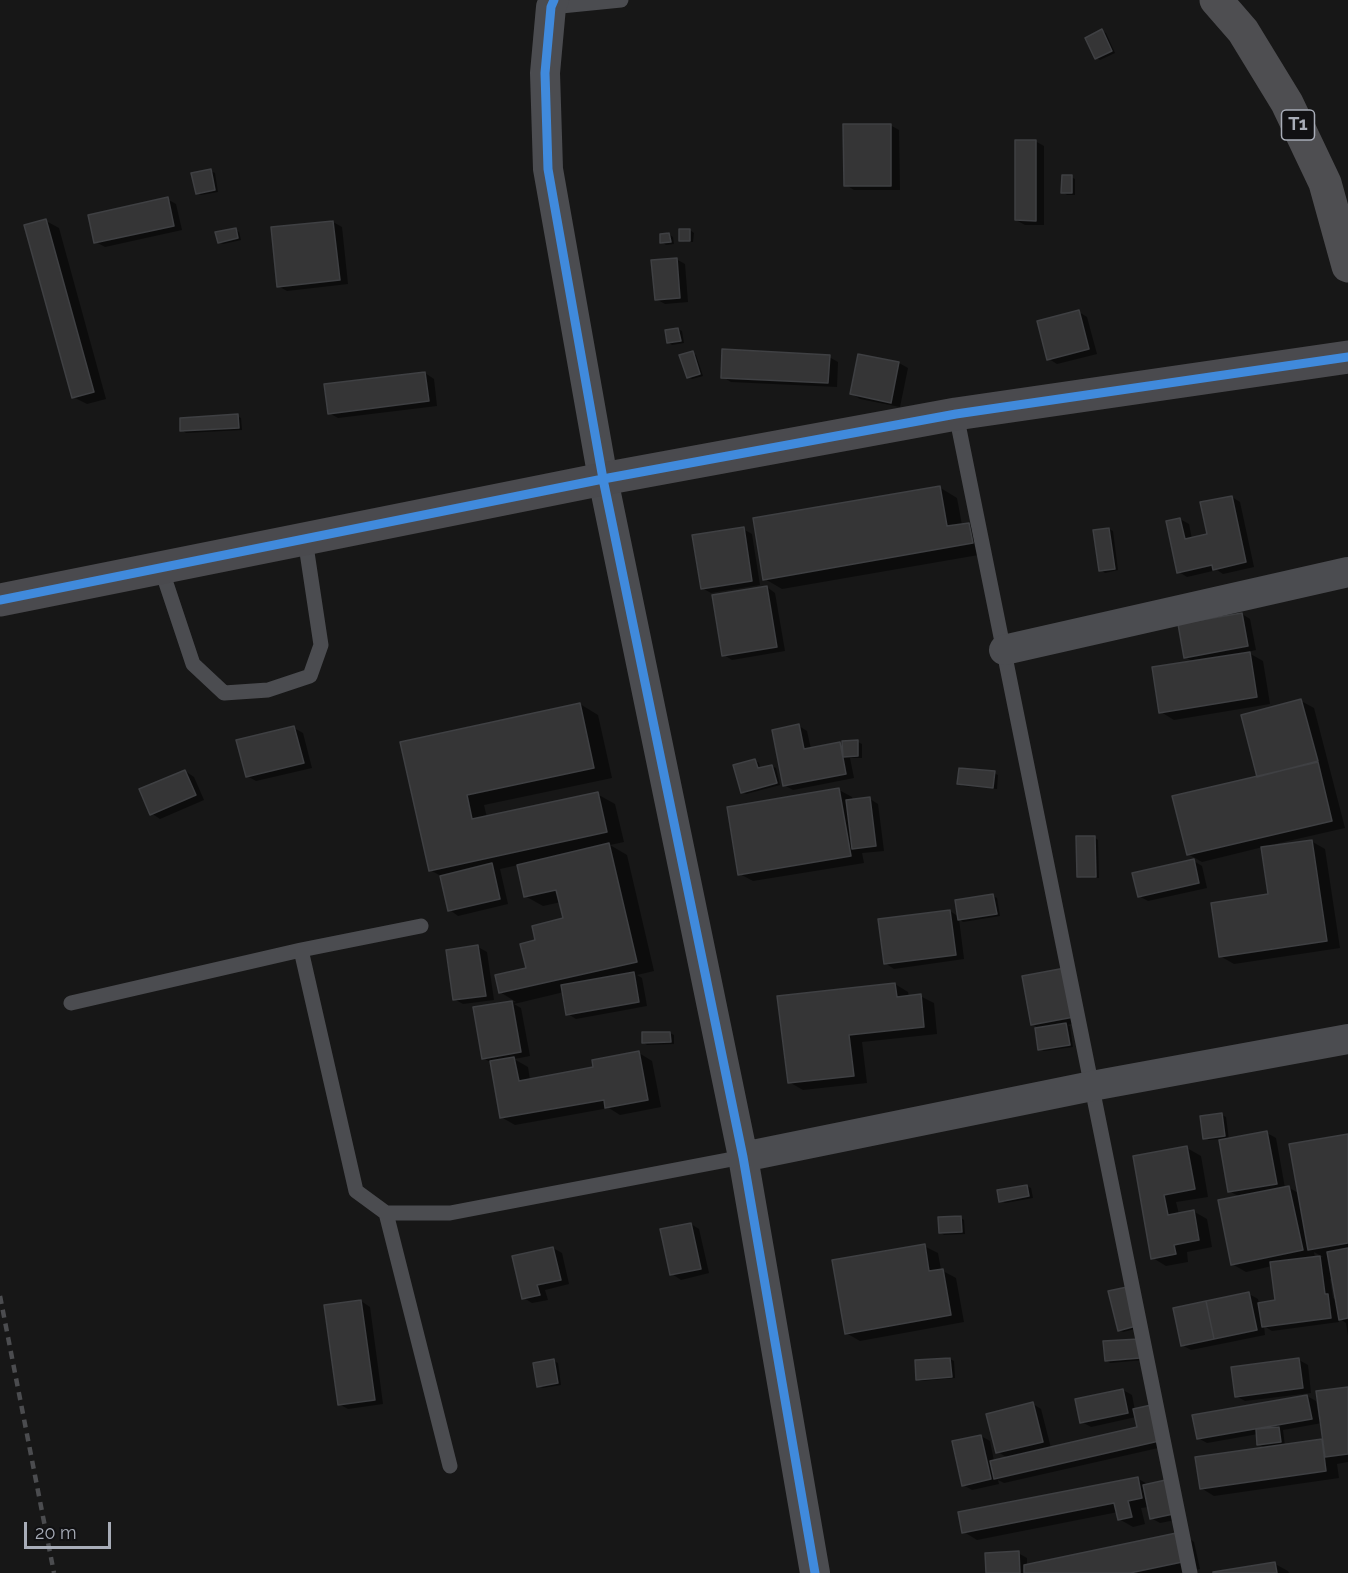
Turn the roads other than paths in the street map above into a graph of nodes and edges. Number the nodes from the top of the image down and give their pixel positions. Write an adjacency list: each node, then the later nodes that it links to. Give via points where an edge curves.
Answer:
1 (621, 0): 3 (lane)
2 (1216, 0): 4 (highway, T1, via 1243,31 1287,103 1325,183)
3 (553, 4): 7 (street, via 544,73 548,169)
4 (1348, 266)
5 (1348, 357): 6 (street)
6 (956, 414): 7 (street); 12 (lane)
7 (603, 479): 8 (street); 18 (street)
8 (305, 539): 9 (street); 9 (lane, via 321,645 310,676 268,690 224,693 193,664)
9 (161, 568): 11 (street)
10 (1348, 572): 12 (street)
11 (0, 600)
12 (1004, 650): 17 (lane)
13 (421, 926): 14 (lane)
14 (301, 950): 15 (lane); 19 (lane, via 356,1191)
15 (71, 1003)
16 (1348, 1039): 17 (street)
17 (1092, 1086): 18 (street); 22 (lane)
18 (743, 1157): 19 (lane, via 450,1213); 21 (street)
19 (386, 1212): 20 (lane)
20 (450, 1466)
21 (815, 1573)
22 (1190, 1573)

